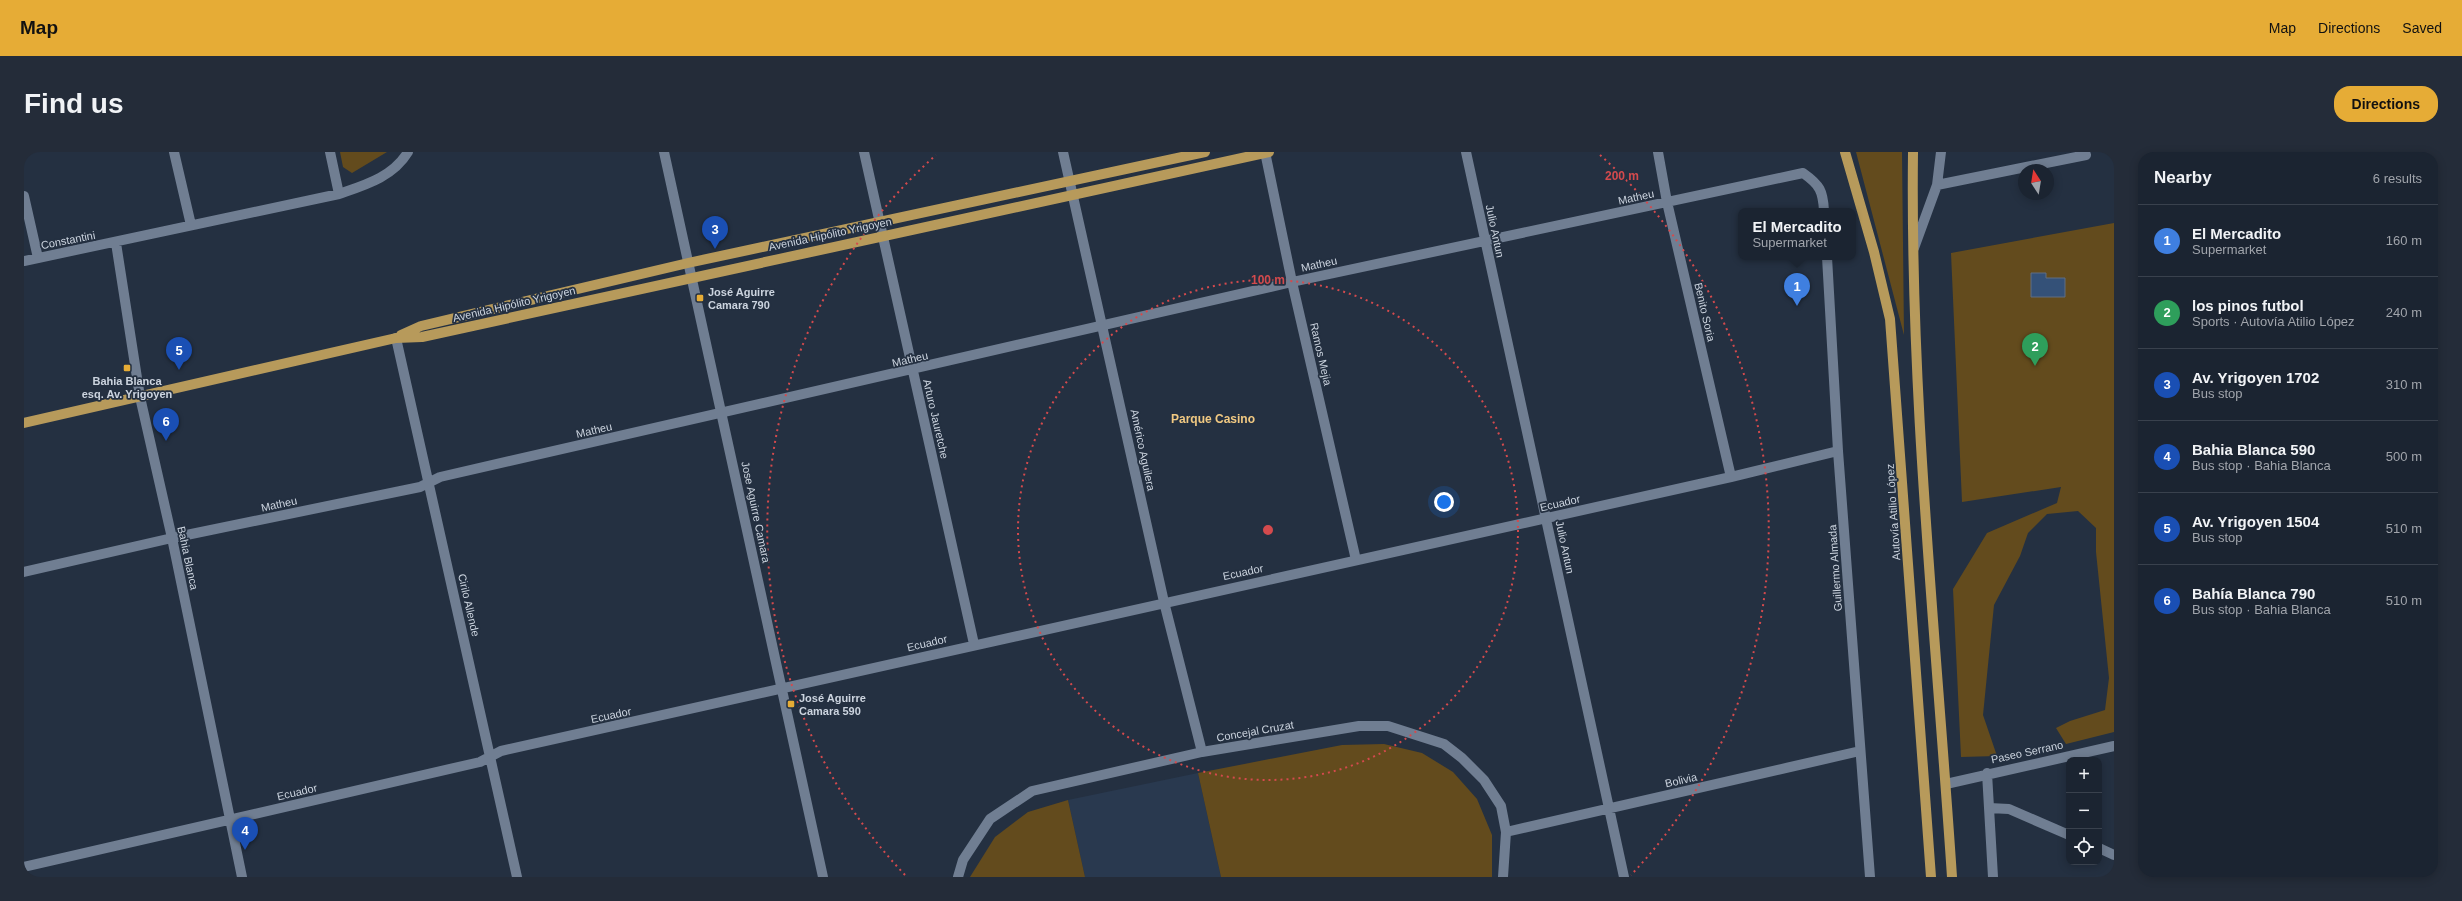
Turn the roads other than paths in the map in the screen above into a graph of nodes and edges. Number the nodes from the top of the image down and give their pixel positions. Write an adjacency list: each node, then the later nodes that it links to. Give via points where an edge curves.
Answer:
1 (174, 152): 23 (street)
2 (330, 152): 17 (street)
3 (408, 152): 17 (street, Constantini, via 401,164 376,181)
4 (664, 152): 31 (street, Jose Aguirre Camara)
5 (864, 152): 22 (street, Arturo Jauretche)
6 (1063, 152): 15 (street, Américo Aguilera)
7 (1204, 152): 15 (main road, Avenida Hipólito Yrigoyen)
8 (1266, 152): 18 (main road, Avenida Hipólito Yrigoyen); 33 (street, Ramos Mejia)
9 (1466, 152): 25 (street, Julio Antun)
10 (1658, 152): 20 (street, Benito Soria)
11 (1845, 152): 71 (main road, Autovía Atilio López, via 1890,319)
12 (1913, 152): 27 (main road)
13 (1941, 152): 16 (street)
14 (2085, 152): 16 (street, via 2086,155)
15 (1070, 182): 18 (street, Américo Aguilera); 22 (main road, Avenida Hipólito Yrigoyen)
16 (1937, 186): 27 (street)
17 (339, 194): 23 (street, Constantini)
18 (1073, 195): 24 (main road, Avenida Hipólito Yrigoyen); 34 (street, Américo Aguilera)
19 (24, 196): 28 (street)
20 (1667, 202): 21 (street, Matheu, via 1803,173 1817,183 1823,197); 25 (street, Matheu); 41 (street, Benito Soria)
21 (1824, 208)
22 (879, 221): 24 (street, Arturo Jauretche); 31 (main road, Avenida Hipólito Yrigoyen)
23 (191, 225): 26 (street, Constantini)
24 (883, 235): 32 (main road, Avenida Hipólito Yrigoyen); 36 (street, Arturo Jauretche)
25 (1485, 241): 33 (street, Matheu); 43 (street, Julio Antun)
26 (116, 243): 28 (street, Constantini); 37 (street, Bahia Blanca)
27 (1913, 251): 55 (main road, via 1919,400)
28 (38, 258): 30 (street, Constantini)
29 (1826, 260): 40 (street, Guillermo Almada)
30 (24, 261)
31 (688, 263): 32 (street, Jose Aguirre Camara); 35 (main road, Avenida Hipólito Yrigoyen, via 421,326)
32 (691, 277): 35 (main road, Avenida Hipólito Yrigoyen, via 422,336); 38 (street, Jose Aguirre Camara)
33 (1292, 282): 34 (street, Matheu); 45 (street, Ramos Mejia)
34 (1104, 325): 36 (street, Matheu); 47 (street, Américo Aguilera)
35 (396, 338): 37 (main road, Avenida Hipólito Yrigoyen); 42 (street, Cirilo Allende)
36 (913, 370): 38 (street, Matheu); 48 (street, Arturo Jauretche)
37 (140, 397): 39 (main road, Avenida Hipólito Yrigoyen); 44 (street, Bahia Blanca)
38 (722, 413): 42 (street, Matheu, via 440,477); 49 (street, Jose Aguirre Camara)
39 (24, 424)
40 (1838, 451): 41 (street, Ecuador); 51 (street, Guillermo Almada)
41 (1731, 477): 43 (street, Ecuador)
42 (430, 483): 44 (street, Matheu); 53 (street, Cirilo Allende)
43 (1547, 518): 45 (street, Ecuador); 57 (street, Julio Antun)
44 (172, 538): 46 (street, Matheu); 58 (street, Bahia Blanca)
45 (1356, 560): 47 (street, Ecuador)
46 (24, 572)
47 (1164, 602): 48 (street, Ecuador); 52 (street, Américo Aguilera)
48 (974, 644): 49 (street, Ecuador)
49 (783, 689): 53 (street, Ecuador, via 501,751); 66 (street, Jose Aguirre Camara)
50 (2114, 746): 54 (street, Paseo Serrano)
51 (1860, 751): 57 (street, Bolivia); 70 (street, Guillermo Almada)
52 (1202, 752): 59 (street, Concejal Cruzat, via 1359,726 1388,726 1444,744 1462,758 1484,780 1501,806); 67 (street, Concejal Cruzat, via 1032,791 990,819 963,860)
53 (491, 758): 58 (street, Ecuador); 65 (street, Cirilo Allende)
54 (1987, 773): 55 (street, Paseo Serrano); 56 (street)
55 (1946, 784): 72 (main road)
56 (1989, 808): 60 (street, via 2009,809); 73 (street)
57 (1608, 809): 59 (street, Bolivia); 69 (street, Julio Antun)
58 (230, 820): 63 (street, Ecuador); 64 (street, Bahia Blanca)
59 (1506, 832): 68 (street, Concejal Cruzat)
60 (2066, 834)
61 (2102, 849): 62 (street)
62 (2114, 855)
63 (24, 866)
64 (242, 877)
65 (518, 877)
66 (823, 877)
67 (958, 877)
68 (1504, 877)
69 (1624, 877)
70 (1870, 877)
71 (1931, 877)
72 (1952, 877)
73 (1993, 877)

